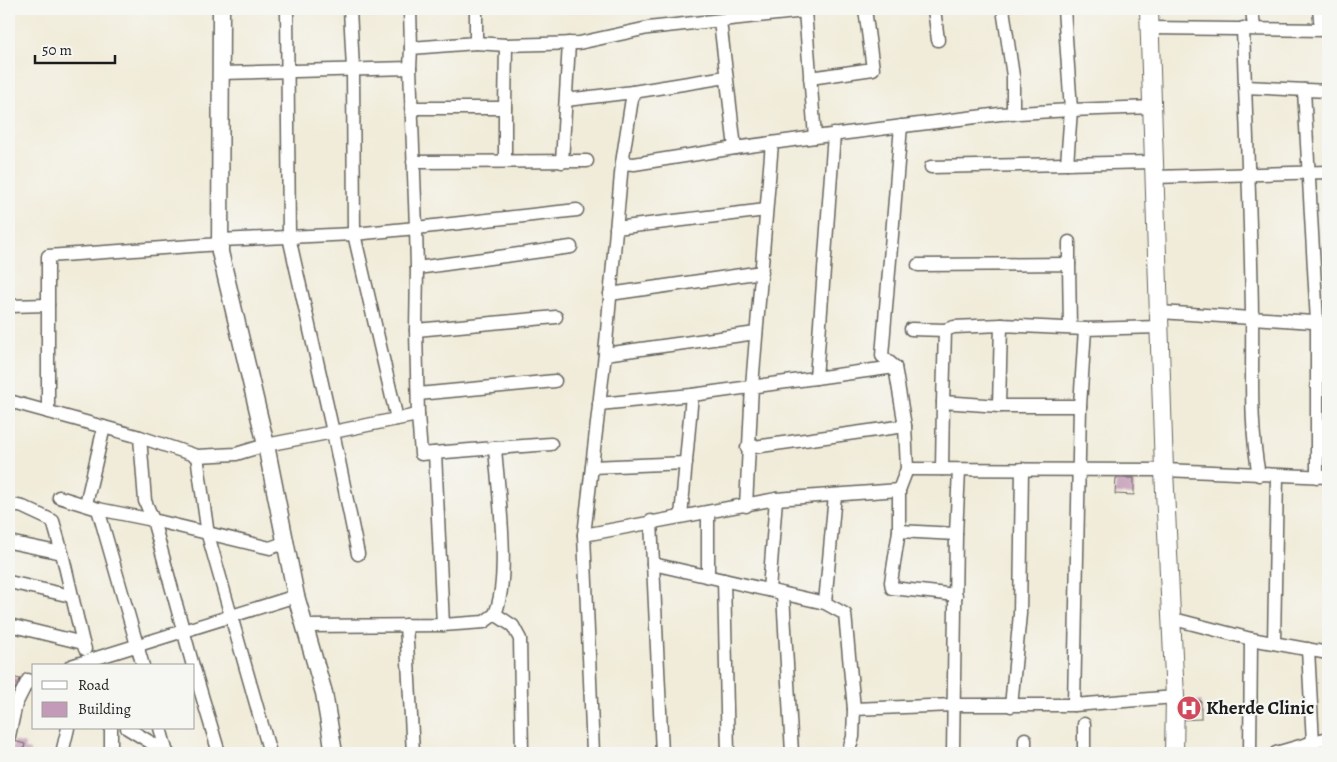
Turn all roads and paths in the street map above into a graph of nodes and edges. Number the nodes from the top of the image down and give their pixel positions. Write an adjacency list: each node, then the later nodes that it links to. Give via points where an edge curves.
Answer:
1 (221, 9): 26 (street)
2 (287, 9): 25 (street)
3 (350, 9): 24 (street)
4 (410, 9): 22 (street)
5 (476, 9): 19 (street)
6 (865, 9): 28 (street, via 873,69)
7 (934, 9): 18 (street)
8 (1003, 9): 38 (street, via 1013,76)
9 (1064, 9): 37 (street)
10 (1149, 9): 15 (main road)
11 (1252, 9): 16 (street)
12 (1319, 9): 17 (street)
13 (805, 10): 14 (street); 28 (street)
14 (720, 21): 20 (street, via 648,28); 27 (street)
15 (1150, 28): 16 (street); 34 (main road)
16 (1248, 28): 17 (street); 29 (street)
17 (1324, 30)
18 (938, 40)
19 (476, 43): 21 (street); 22 (street)
20 (569, 43): 21 (street); 33 (street)
21 (506, 45): 36 (street)
22 (411, 48): 23 (street)
23 (410, 68): 24 (street); 35 (street)
24 (353, 69): 25 (street); 59 (street)
25 (288, 71): 26 (street); 60 (street)
26 (221, 73): 61 (street)
27 (726, 78): 32 (street); 43 (street)
28 (810, 78): 41 (street)
29 (1245, 87): 30 (street); 54 (street)
30 (1304, 90): 31 (street); 53 (street)
31 (1328, 91)
32 (633, 92): 33 (street); 48 (street)
33 (566, 100): 47 (street)
34 (1153, 107): 37 (street); 51 (main road)
35 (411, 108): 36 (street); 46 (street)
36 (505, 108): 44 (street)
37 (1071, 110): 38 (street); 49 (street)
38 (1013, 114): 39 (street)
39 (901, 126): 40 (street); 83 (street, via 882,356)
40 (834, 134): 41 (street); 84 (street)
41 (815, 137): 42 (street)
42 (772, 143): 43 (street); 56 (street)
43 (735, 148): 48 (street, via 634,164)
44 (505, 161): 46 (street); 47 (street)
45 (586, 161): 47 (street)
46 (413, 162): 57 (street)
47 (562, 162)
48 (622, 163): 58 (street)
49 (1067, 164): 50 (street); 51 (street)
50 (931, 167)
51 (1154, 169): 54 (street); 73 (main road)
52 (1328, 172): 53 (street)
53 (1309, 173): 54 (street); 74 (street)
54 (1248, 174): 72 (street)
55 (577, 210): 57 (street)
56 (766, 210): 58 (street); 67 (street)
57 (416, 228): 59 (street); 66 (street)
58 (616, 228): 68 (street)
59 (354, 234): 60 (street); 96 (street)
60 (289, 237): 61 (street); 99 (street)
61 (220, 242): 69 (street, via 48,256); 102 (street)
62 (1069, 242): 64 (street)
63 (571, 246): 66 (street)
64 (1069, 264): 65 (street); 76 (street)
65 (918, 265)
66 (416, 268): 79 (street)
67 (762, 272): 68 (street); 81 (street)
68 (610, 294): 82 (street)
69 (48, 305): 70 (street); 94 (street)
70 (9, 306)
71 (556, 316): 79 (street)
72 (1252, 318): 73 (street); 74 (street); 115 (street, via 1251,400)
73 (1160, 319): 78 (street); 114 (main road)
74 (1322, 323): 117 (street)
75 (1001, 325): 76 (street); 80 (street); 92 (street)
76 (1070, 328): 78 (street)
77 (911, 329): 80 (street)
78 (1085, 329): 93 (street)
79 (416, 330): 87 (street)
80 (945, 330): 90 (street)
81 (756, 333): 82 (street); 86 (street)
82 (605, 354): 91 (street)
83 (895, 367): 84 (street); 97 (street)
84 (816, 378): 86 (street)
85 (555, 381): 87 (street)
86 (752, 386): 88 (street); 104 (street)
87 (418, 394): 95 (street)
88 (692, 394): 91 (street); 107 (street)
89 (9, 402): 94 (street)
90 (943, 402): 92 (street); 110 (street)
91 (599, 404): 108 (street)
92 (999, 406): 93 (street)
93 (1080, 406): 112 (street)
94 (48, 412): 98 (street)
95 (418, 415): 96 (street); 105 (street, via 421,454)
96 (397, 419): 99 (street)
97 (905, 426): 104 (street); 109 (street)
98 (104, 427): 100 (street); 123 (street)
99 (333, 432): 102 (street); 137 (street)
100 (140, 437): 106 (street); 128 (street, via 145,501)
101 (551, 444): 103 (street)
102 (266, 445): 106 (street, via 236,454); 135 (street)
103 (495, 448): 105 (street); 148 (street, via 502,588)
104 (747, 448): 124 (street)
105 (435, 453): 153 (street)
106 (197, 456): 132 (street)
107 (686, 463): 108 (street); 127 (street)
108 (592, 466): 133 (street)
109 (907, 469): 110 (street); 118 (street)
110 (942, 469): 113 (street)
111 (1022, 469): 112 (street); 113 (street); 171 (street, via 1020,614)
112 (1079, 469): 114 (street); 169 (street)
113 (960, 470): 131 (street)
114 (1164, 470): 115 (street); 150 (main road)
115 (1259, 475): 116 (street)
116 (1278, 476): 117 (street); 158 (street)
117 (1323, 477)
118 (899, 490): 119 (street); 130 (street)
119 (835, 495): 121 (street); 147 (street)
120 (59, 497): 123 (street)
121 (776, 499): 124 (street); 142 (street)
122 (9, 504): 136 (street, via 53,521)
123 (86, 504): 125 (street)
124 (746, 506): 126 (street)
125 (98, 509): 128 (street); 159 (street)
126 (708, 513): 127 (street); 139 (street)
127 (681, 516): 129 (street)
128 (153, 520): 132 (street); 155 (street)
129 (651, 522): 133 (street); 138 (street)
130 (899, 531): 131 (street); 144 (street, via 892,588)
131 (956, 534): 144 (street)
132 (208, 535): 135 (street, via 270,548); 149 (street)
133 (584, 535): 190 (street)
134 (9, 542): 136 (street)
135 (284, 543): 146 (street)
136 (62, 553): 145 (street)
137 (358, 554)
138 (653, 564): 139 (street); 191 (street)
139 (708, 576): 140 (street)
140 (724, 580): 142 (street); 192 (street)
141 (9, 582): 145 (street)
142 (769, 590): 143 (street)
143 (783, 594): 147 (street); 193 (street)
144 (956, 595): 170 (street)
145 (71, 596): 157 (street)
146 (296, 596): 149 (street); 154 (street)
147 (825, 603): 172 (street, via 845,614)
148 (495, 614): 153 (street, via 484,622); 189 (street, via 513,626 520,639)
149 (230, 617): 155 (street); 186 (street)
150 (1170, 618): 156 (street); 168 (main road)
151 (9, 625): 157 (street)
152 (406, 625): 153 (street); 154 (street); 188 (street)
153 (444, 625)
154 (304, 626): 187 (street, via 324,693)
155 (183, 631): 159 (street); 165 (street)
156 (1251, 639): 158 (street); 199 (street)
157 (83, 643): 162 (street)
158 (1274, 643): 160 (street)
159 (137, 646): 162 (street); 164 (street)
160 (1308, 649): 161 (street); 181 (street)
161 (1328, 653)
162 (89, 660): 163 (street)
163 (77, 664)
164 (142, 664)
165 (192, 664)
166 (195, 674): 185 (street)
167 (32, 681): 178 (street, via 28,680 16,704)
168 (1175, 697): 169 (street); 198 (main road)
169 (1074, 704): 171 (street)
170 (954, 705): 171 (street); 172 (street); 195 (street)
171 (1011, 706)
172 (854, 709): 194 (street, via 853,737)
173 (1084, 724): 197 (street)
174 (68, 730): 182 (street)
175 (111, 730): 183 (street)
176 (130, 730): 184 (street)
177 (161, 730): 184 (street)
178 (9, 736)
179 (1328, 738): 181 (street)
180 (1025, 739): 196 (street)
181 (1313, 743): 200 (street)
182 (62, 753)
183 (112, 753)
184 (168, 753)
185 (219, 753)
186 (270, 753)
187 (334, 753)
188 (414, 753)
189 (522, 753)
190 (592, 753)
191 (662, 753)
192 (728, 753)
193 (792, 753)
194 (848, 753)
195 (953, 753)
196 (1025, 753)
197 (1084, 753)
198 (1174, 753)
199 (1250, 753)
200 (1276, 753)

